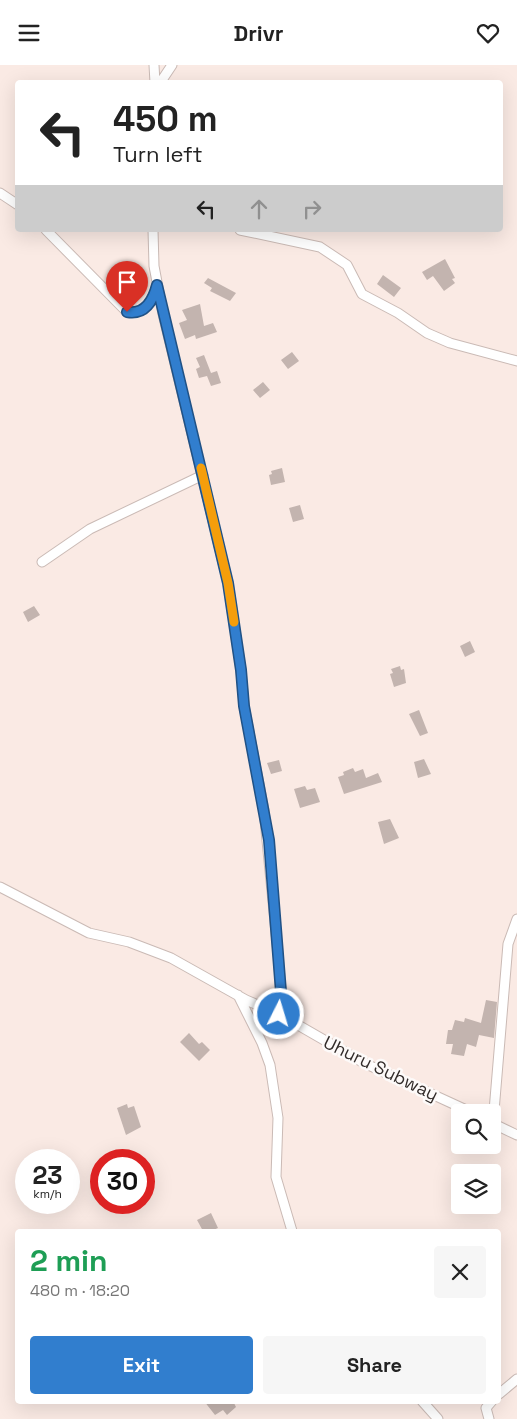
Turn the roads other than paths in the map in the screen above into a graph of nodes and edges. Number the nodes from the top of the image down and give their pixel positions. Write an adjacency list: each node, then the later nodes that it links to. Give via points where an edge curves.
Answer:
1 (154, 65): 3 (street)
2 (172, 65): 4 (street)
3 (155, 80)
4 (162, 80)
5 (0, 193): 6 (street)
6 (15, 203)
7 (48, 232): 10 (street, via 127,312 149,305)
8 (153, 232): 10 (street)
9 (249, 232): 11 (street, via 320,247 347,265 362,294 427,333 450,343)
10 (157, 285): 12 (street)
11 (517, 361)
12 (203, 475): 13 (street, via 90,529); 17 (street, via 228,583 244,706 268,833 281,992)
13 (42, 562)
14 (0, 887): 16 (street, Uhuru Subway, via 89,933 163,954)
15 (517, 919): 19 (street, via 508,945)
16 (237, 995): 17 (street, Uhuru Subway); 22 (street, via 270,1065 278,1118 276,1177)
17 (279, 1014): 18 (street, Uhuru Subway, via 364,1063)
18 (453, 1104)
19 (495, 1104)
20 (501, 1127): 21 (street)
21 (517, 1135)
22 (291, 1229)
23 (517, 1379): 24 (street)
24 (501, 1392)
25 (425, 1404): 27 (street)
26 (489, 1404): 28 (street, via 486,1408)
27 (438, 1419)
28 (489, 1419)

